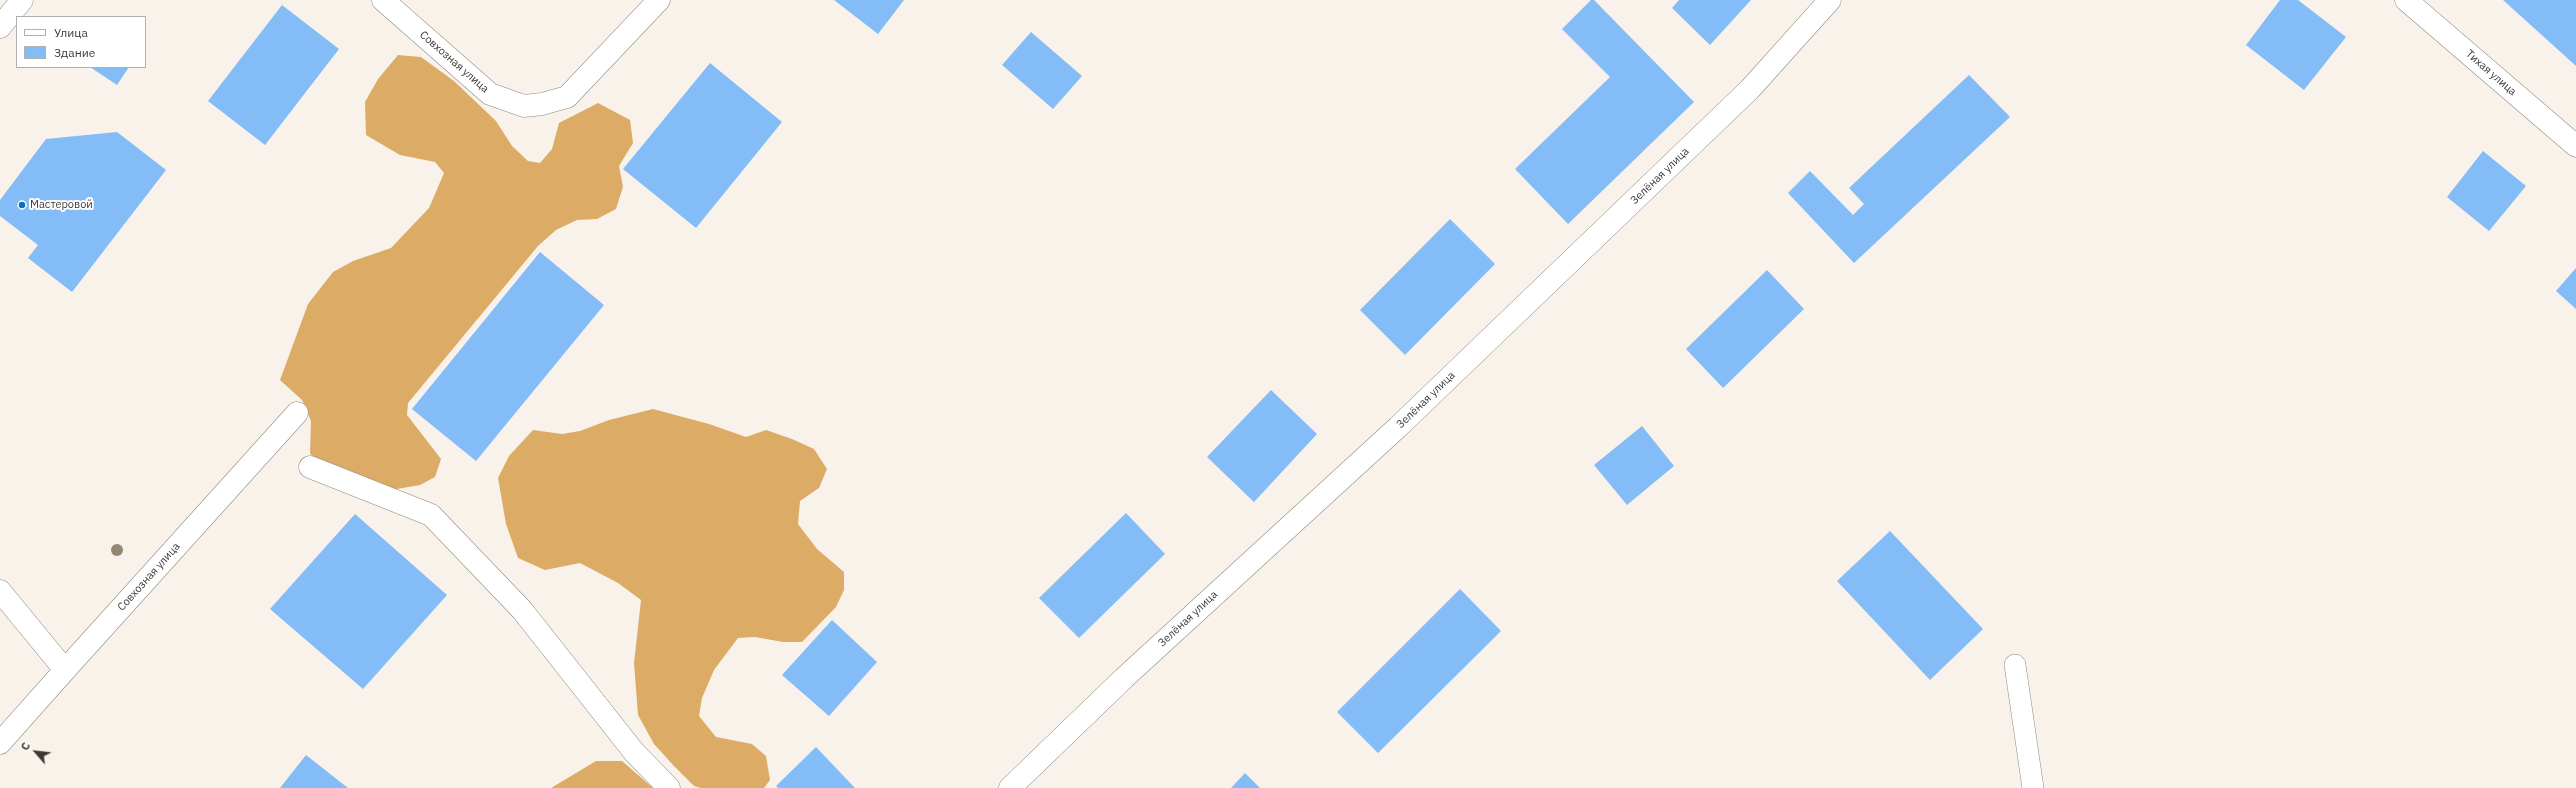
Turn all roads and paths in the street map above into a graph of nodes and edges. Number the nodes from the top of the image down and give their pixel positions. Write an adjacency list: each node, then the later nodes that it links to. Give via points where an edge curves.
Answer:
1 (22, 0): 6 (street)
2 (383, 0): 3 (street, Совхозная улица, via 490,94 524,106 568,97)
3 (659, 0)
4 (1830, 0): 15 (street, Зелёная улица, via 1750,90 1398,427 1124,678)
5 (2406, 0): 7 (street, Тихая улица)
6 (0, 27)
7 (2576, 146)
8 (297, 412): 12 (street, Совхозная улица)
9 (310, 467): 14 (street, via 431,515 522,610 634,752)
10 (0, 591): 12 (street)
11 (2015, 664): 16 (lane)
12 (65, 670): 13 (street, Совхозная улица)
13 (0, 742)
14 (669, 788)
15 (1010, 788)
16 (2033, 788)

